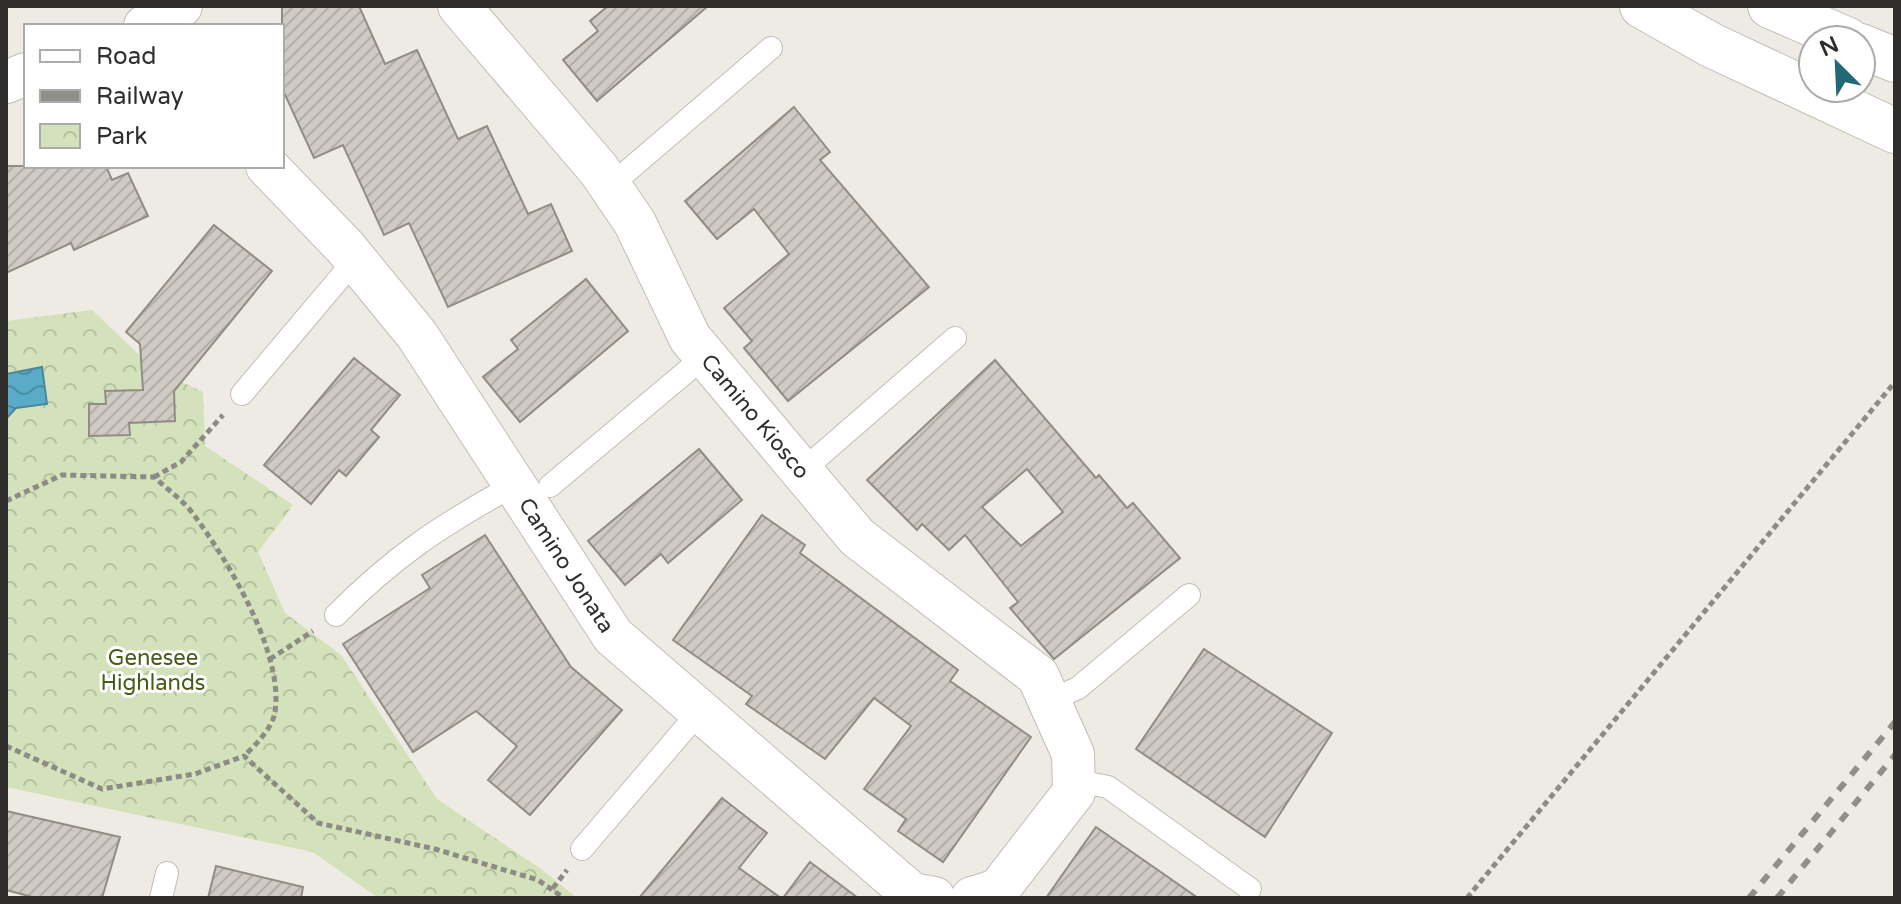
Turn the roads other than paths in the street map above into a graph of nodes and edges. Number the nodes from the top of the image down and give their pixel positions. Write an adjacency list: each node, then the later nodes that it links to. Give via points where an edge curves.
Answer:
1 (459, 6): 8 (street, Camino Kiosco)
2 (1642, 6): 6 (main road, via 1711,45)
3 (1770, 6): 4 (main road)
4 (1811, 24)
5 (771, 48): 8 (lane)
6 (1895, 131)
7 (269, 168): 9 (street, Camino Jonata)
8 (610, 186): 11 (street, Camino Kiosco, via 635,223 690,338)
9 (355, 260): 12 (lane); 14 (street, Camino Jonata)
10 (955, 338): 13 (lane)
11 (705, 356): 13 (street, Camino Kiosco); 14 (lane)
12 (242, 394)
13 (802, 471): 17 (street, Camino Kiosco, via 857,537 1038,676)
14 (532, 486): 16 (lane, via 443,525 393,560); 18 (street, Camino Jonata, via 613,636)
15 (1189, 595): 17 (lane, via 1078,688)
16 (336, 615)
17 (1049, 701): 19 (street, Camino Kiosco, via 1073,754)
18 (700, 711): 20 (lane); 24 (street, Camino Jonata, via 912,894)
19 (1074, 786): 22 (lane, via 1108,787); 25 (street, via 998,890)
20 (582, 849)
21 (167, 873): 23 (lane)
22 (1250, 889)
23 (161, 898)
24 (933, 898)
25 (972, 898)

